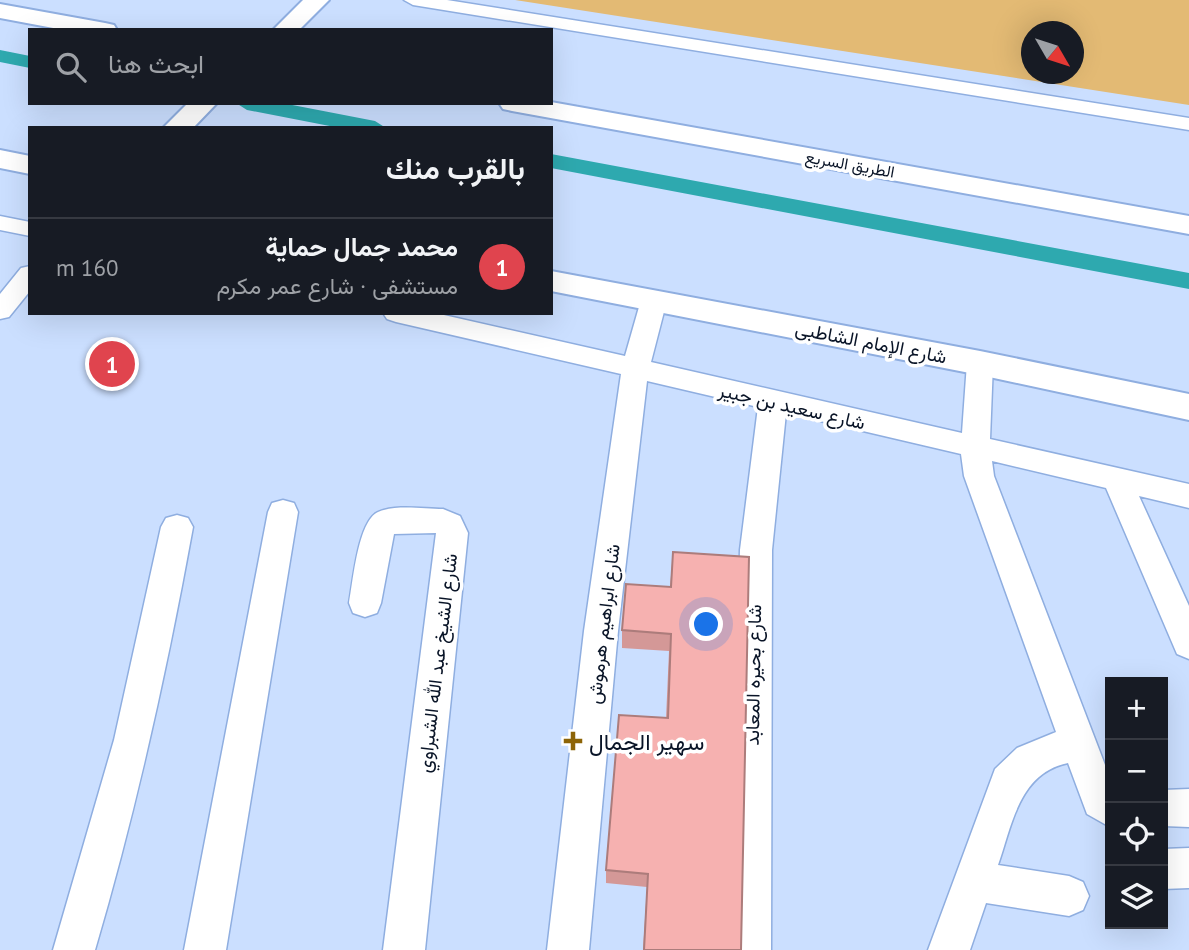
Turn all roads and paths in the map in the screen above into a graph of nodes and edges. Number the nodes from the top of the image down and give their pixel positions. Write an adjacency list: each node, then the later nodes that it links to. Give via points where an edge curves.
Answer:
1 (340, 0): 4 (main road)
2 (413, 0): 9 (street)
3 (0, 11): 5 (main road)
4 (306, 19)
5 (93, 28)
6 (202, 105): 10 (main road)
7 (229, 105): 11 (main road)
8 (523, 105): 15 (main road, الطريق السريع)
9 (1189, 124)
10 (179, 126)
11 (207, 126)
12 (0, 159): 13 (main road)
13 (28, 164)
14 (0, 223): 16 (street)
15 (1189, 225)
16 (28, 229)
17 (28, 276): 20 (street)
18 (553, 281): 19 (main road, شارع الإمام الشاطبى)
19 (654, 300): 22 (main road, شارع الإمام الشاطبى); 23 (street, شارع ابراهيم هرموش)
20 (0, 311)
21 (404, 315): 23 (street, شارع سعيد بن جبير)
22 (981, 363): 25 (main road, شارع الإمام الشاطبى); 26 (street)
23 (635, 370): 24 (street, شارع سعيد بن جبير); 44 (street, شارع ابراهيم هرموش, via 601,631)
24 (774, 401): 26 (street, شارع سعيد بن جبير); 45 (street, شارع بحيره المعابد, via 756,550)
25 (1189, 407)
26 (975, 448): 27 (street, شارع سعيد بن جبير); 33 (street, via 979,476)
27 (1117, 480): 28 (street, شارع سعيد بن جبير); 32 (street)
28 (1189, 496)
29 (283, 512): 42 (street)
30 (177, 527): 41 (street, via 125,769)
31 (365, 603): 43 (street, شارع الشيخ عبد الله الشبراوي, via 379,530 386,523 443,521 449,525 452,533)
32 (1189, 643)
33 (1078, 745): 34 (street); 39 (street, via 1036,754 1020,766 1008,782)
34 (1105, 804)
35 (1168, 808): 36 (street)
36 (1189, 808)
37 (1189, 868): 38 (street)
38 (1168, 869)
39 (971, 881): 40 (street); 46 (street)
40 (1069, 896)
41 (75, 950)
42 (205, 950)
43 (404, 950)
44 (568, 950)
45 (750, 950)
46 (949, 950)

